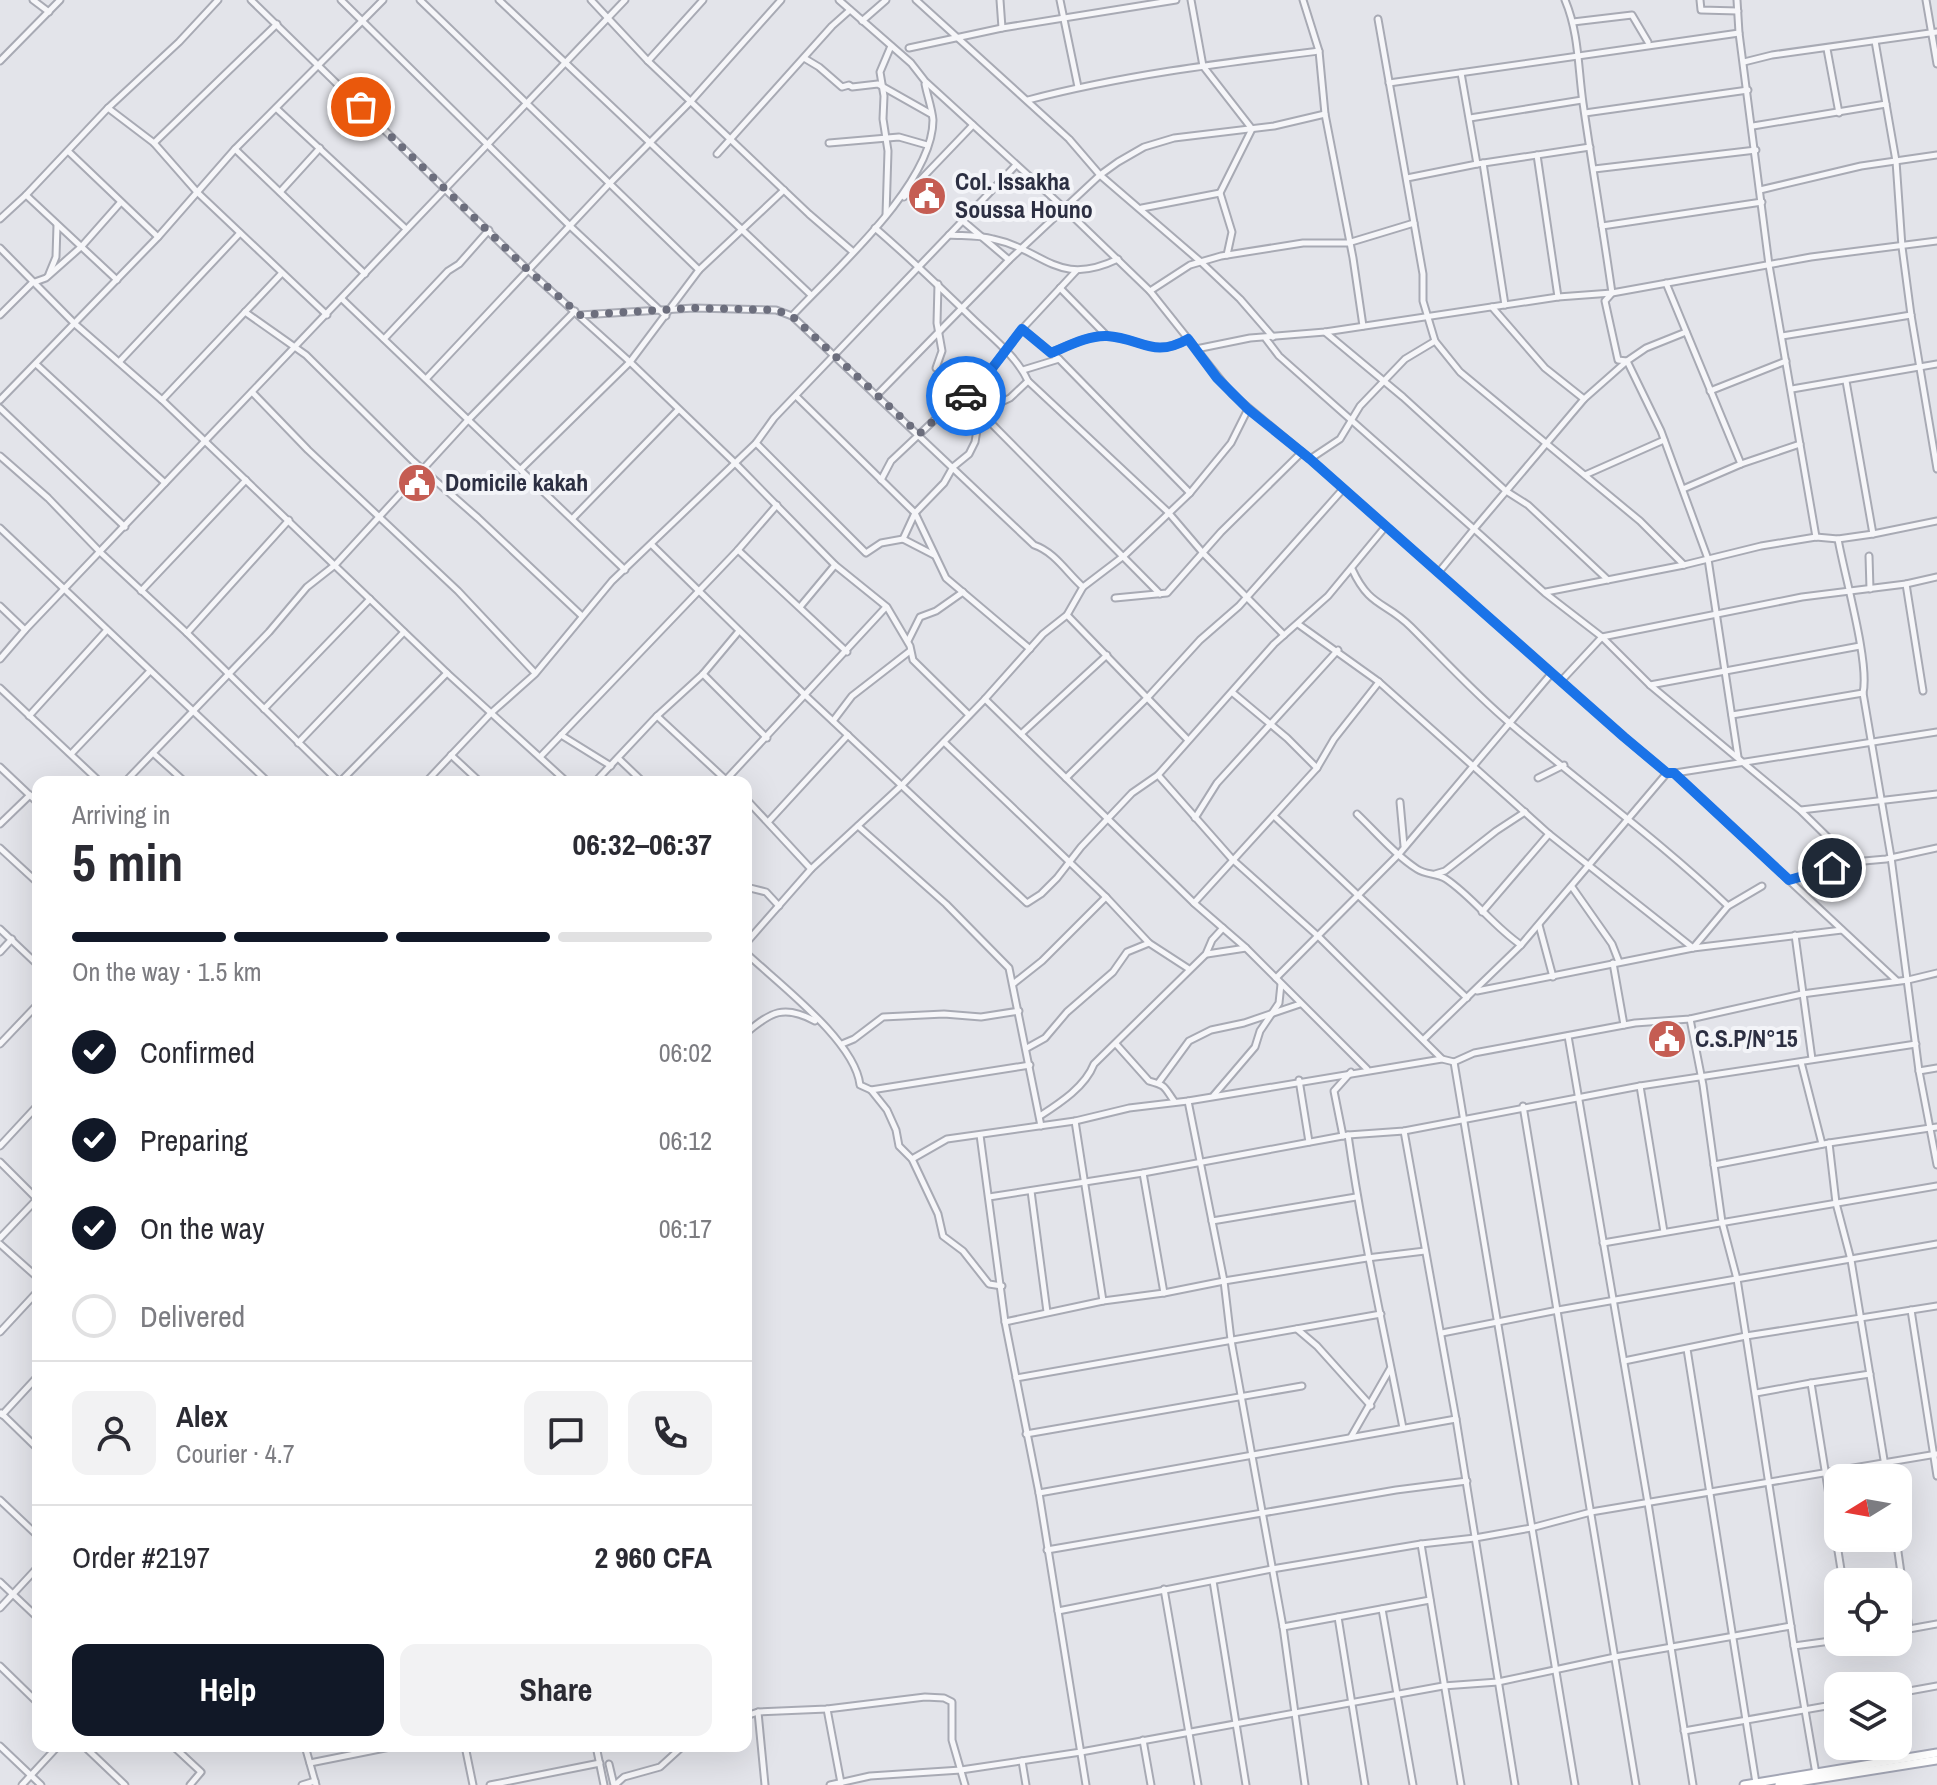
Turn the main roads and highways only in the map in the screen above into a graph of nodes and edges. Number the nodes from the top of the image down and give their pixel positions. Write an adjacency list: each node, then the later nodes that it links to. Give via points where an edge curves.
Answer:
1 (1937, 1753): 3 (main road)
2 (1937, 1760): 3 (main road)
3 (1817, 1776): 4 (main road); 5 (main road)
4 (1744, 1785)
5 (1779, 1785)

